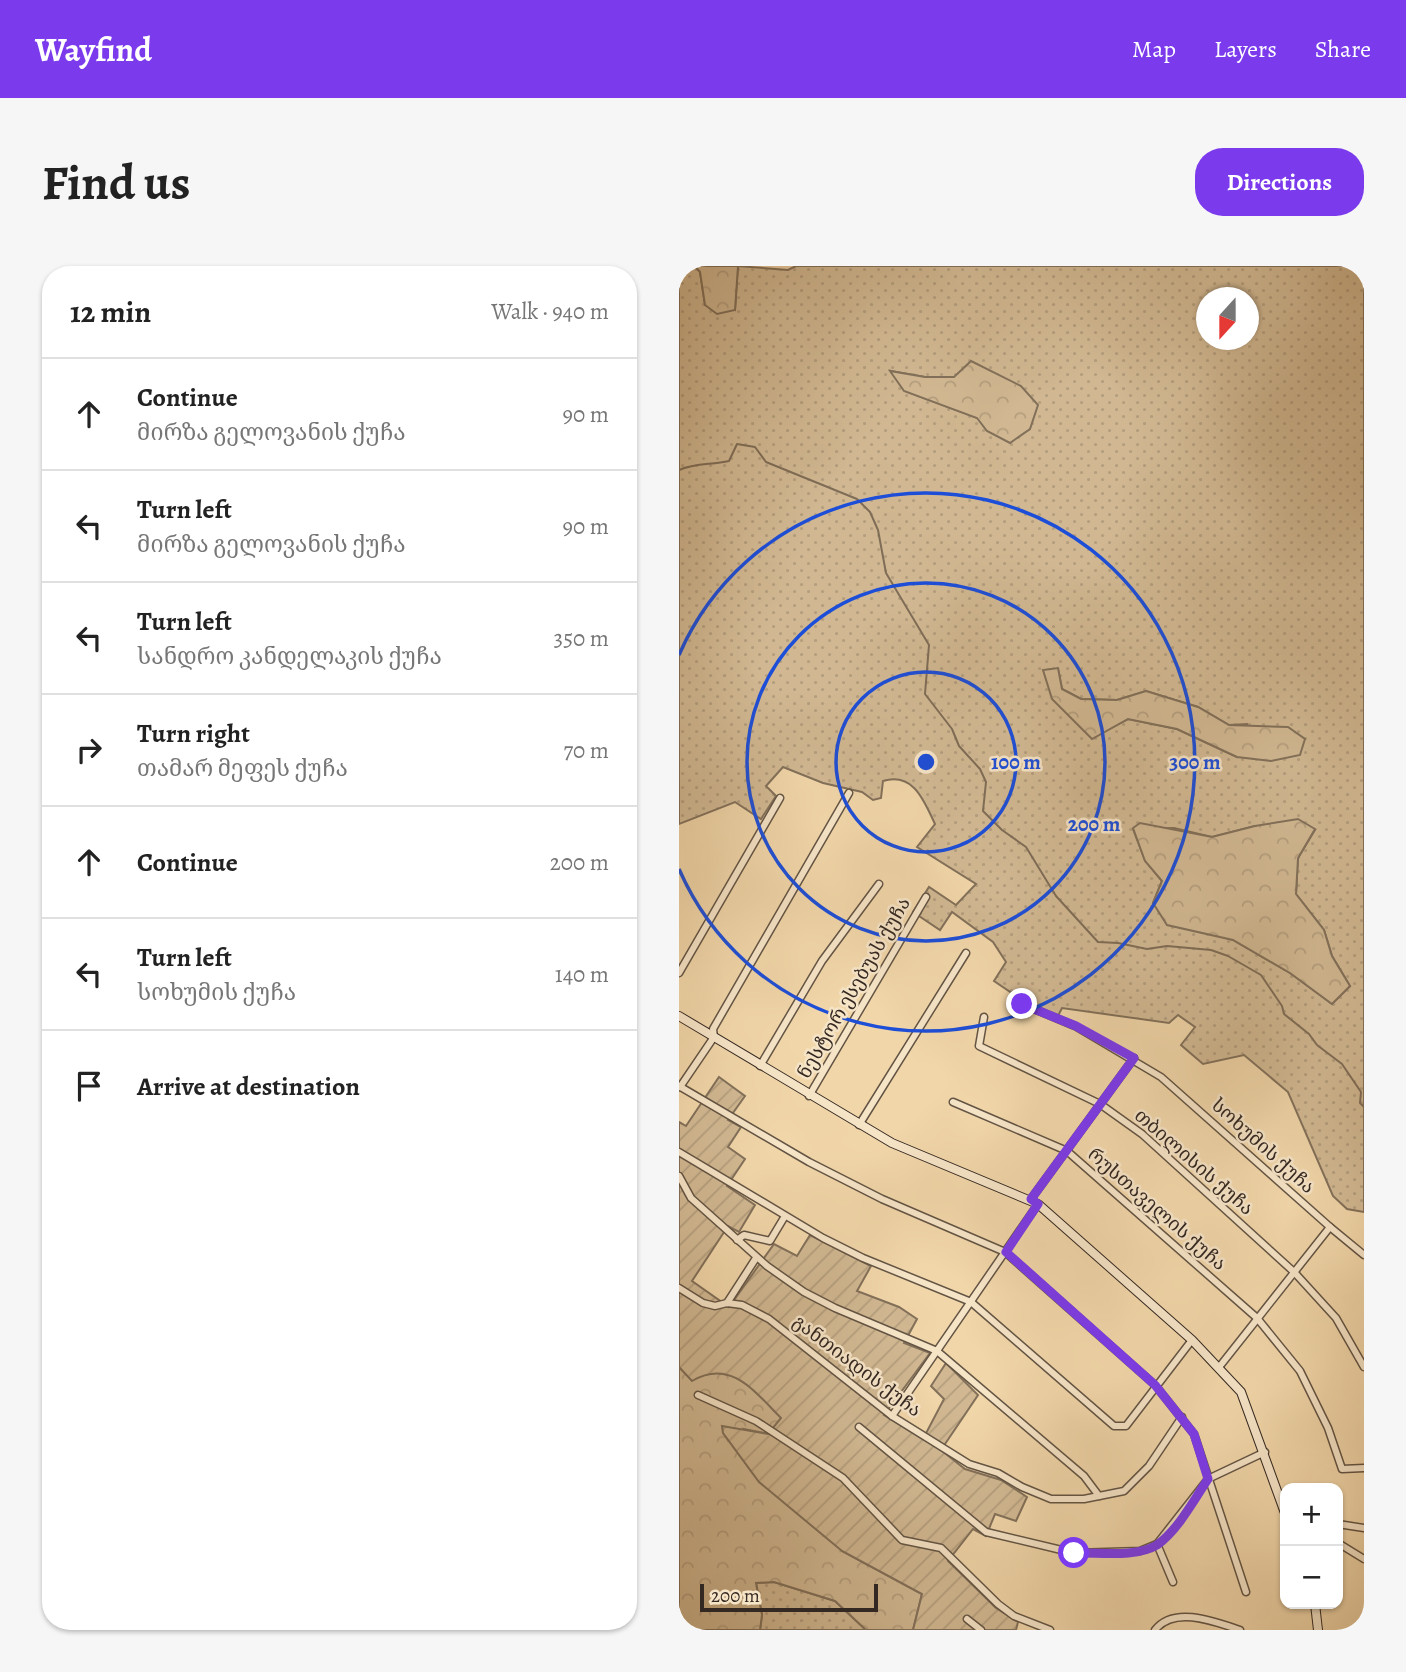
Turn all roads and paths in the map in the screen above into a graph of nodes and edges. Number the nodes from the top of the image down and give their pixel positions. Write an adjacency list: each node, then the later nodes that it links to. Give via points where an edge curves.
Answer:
1 (849, 793): 10 (street, via 713,1029)
2 (780, 797): 6 (street)
3 (879, 884): 12 (street, via 822,961)
4 (926, 897): 14 (street, ნესტორ ესებუას ქუჩა)
5 (966, 953): 17 (street)
6 (679, 973)
7 (1022, 1004): 11 (street, სოხუმის ქუჩა, via 1076,1026)
8 (679, 1016): 10 (street)
9 (984, 1017): 16 (street, თბილისის ქუჩა, via 979,1046)
10 (714, 1037): 12 (street); 13 (street)
11 (1134, 1058): 16 (street); 23 (street, სოხუმის ქუჩა)
12 (760, 1066): 14 (street)
13 (680, 1087): 25 (street, via 833,1174)
14 (809, 1096): 17 (street)
15 (953, 1102): 18 (street, რუსთაველის ქუჩა)
16 (1100, 1104): 18 (street); 28 (street, თბილისის ქუჩა, via 1142,1135)
17 (859, 1125): 21 (street)
18 (1067, 1151): 21 (street); 32 (street, რუსთაველის ქუჩა)
19 (679, 1152): 22 (street)
20 (679, 1176): 24 (street, via 691,1198)
21 (1035, 1202): 25 (street); 33 (street)
22 (785, 1216): 24 (street, via 770,1241 744,1235); 30 (street, via 863,1258)
23 (1330, 1227): 26 (street, სოხუმის ქუჩა); 28 (street)
24 (737, 1240): 27 (street)
25 (1006, 1252): 30 (street); 37 (street)
26 (1364, 1255)
27 (757, 1258): 31 (street); 34 (street, via 804,1292)
28 (1294, 1272): 32 (street); 36 (street, თბილისის ქუჩა, via 1336,1318)
29 (679, 1289): 31 (street, განთიადის ქუჩა, via 715,1306)
30 (971, 1302): 34 (street); 37 (street, via 1114,1426 1126,1426)
31 (727, 1303): 39 (street, განთიადის ქუჩა, via 769,1319)
32 (1257, 1318): 35 (street); 43 (street, რუსთაველის ქუჩა, via 1312,1392 1342,1469)
33 (1192, 1340): 35 (street); 37 (street)
34 (937, 1351): 39 (street); 45 (street, via 1084,1476)
35 (1220, 1366): 42 (street, via 1241,1392)
36 (1364, 1367)
37 (1155, 1385): 40 (street)
38 (698, 1395): 57 (street, via 756,1420 823,1464 843,1478 902,1540 941,1548 998,1604 1014,1616)
39 (892, 1416): 45 (street, განთიადის ქუჩა, via 968,1464 1051,1499)
40 (1182, 1417): 44 (street, via 1194,1434); 45 (street, განთიადის ქუჩა, via 1135,1483 1124,1492)
41 (859, 1426): 49 (street, via 986,1532 1074,1553 1140,1551)
42 (1265, 1452): 44 (street); 46 (street)
43 (1364, 1468)
44 (1208, 1479): 49 (street); 53 (street)
45 (1100, 1496)
46 (1280, 1498)
47 (1343, 1525): 48 (street)
48 (1364, 1528)
49 (1157, 1545): 52 (street)
50 (1341, 1546): 51 (street)
51 (1364, 1559)
52 (1173, 1582)
53 (1247, 1592)
54 (1316, 1609): 60 (street)
55 (967, 1619): 56 (street)
56 (981, 1630)
57 (1050, 1630)
58 (1155, 1630): 59 (street, via 1181,1617)
59 (1240, 1630)
60 (1318, 1630)

